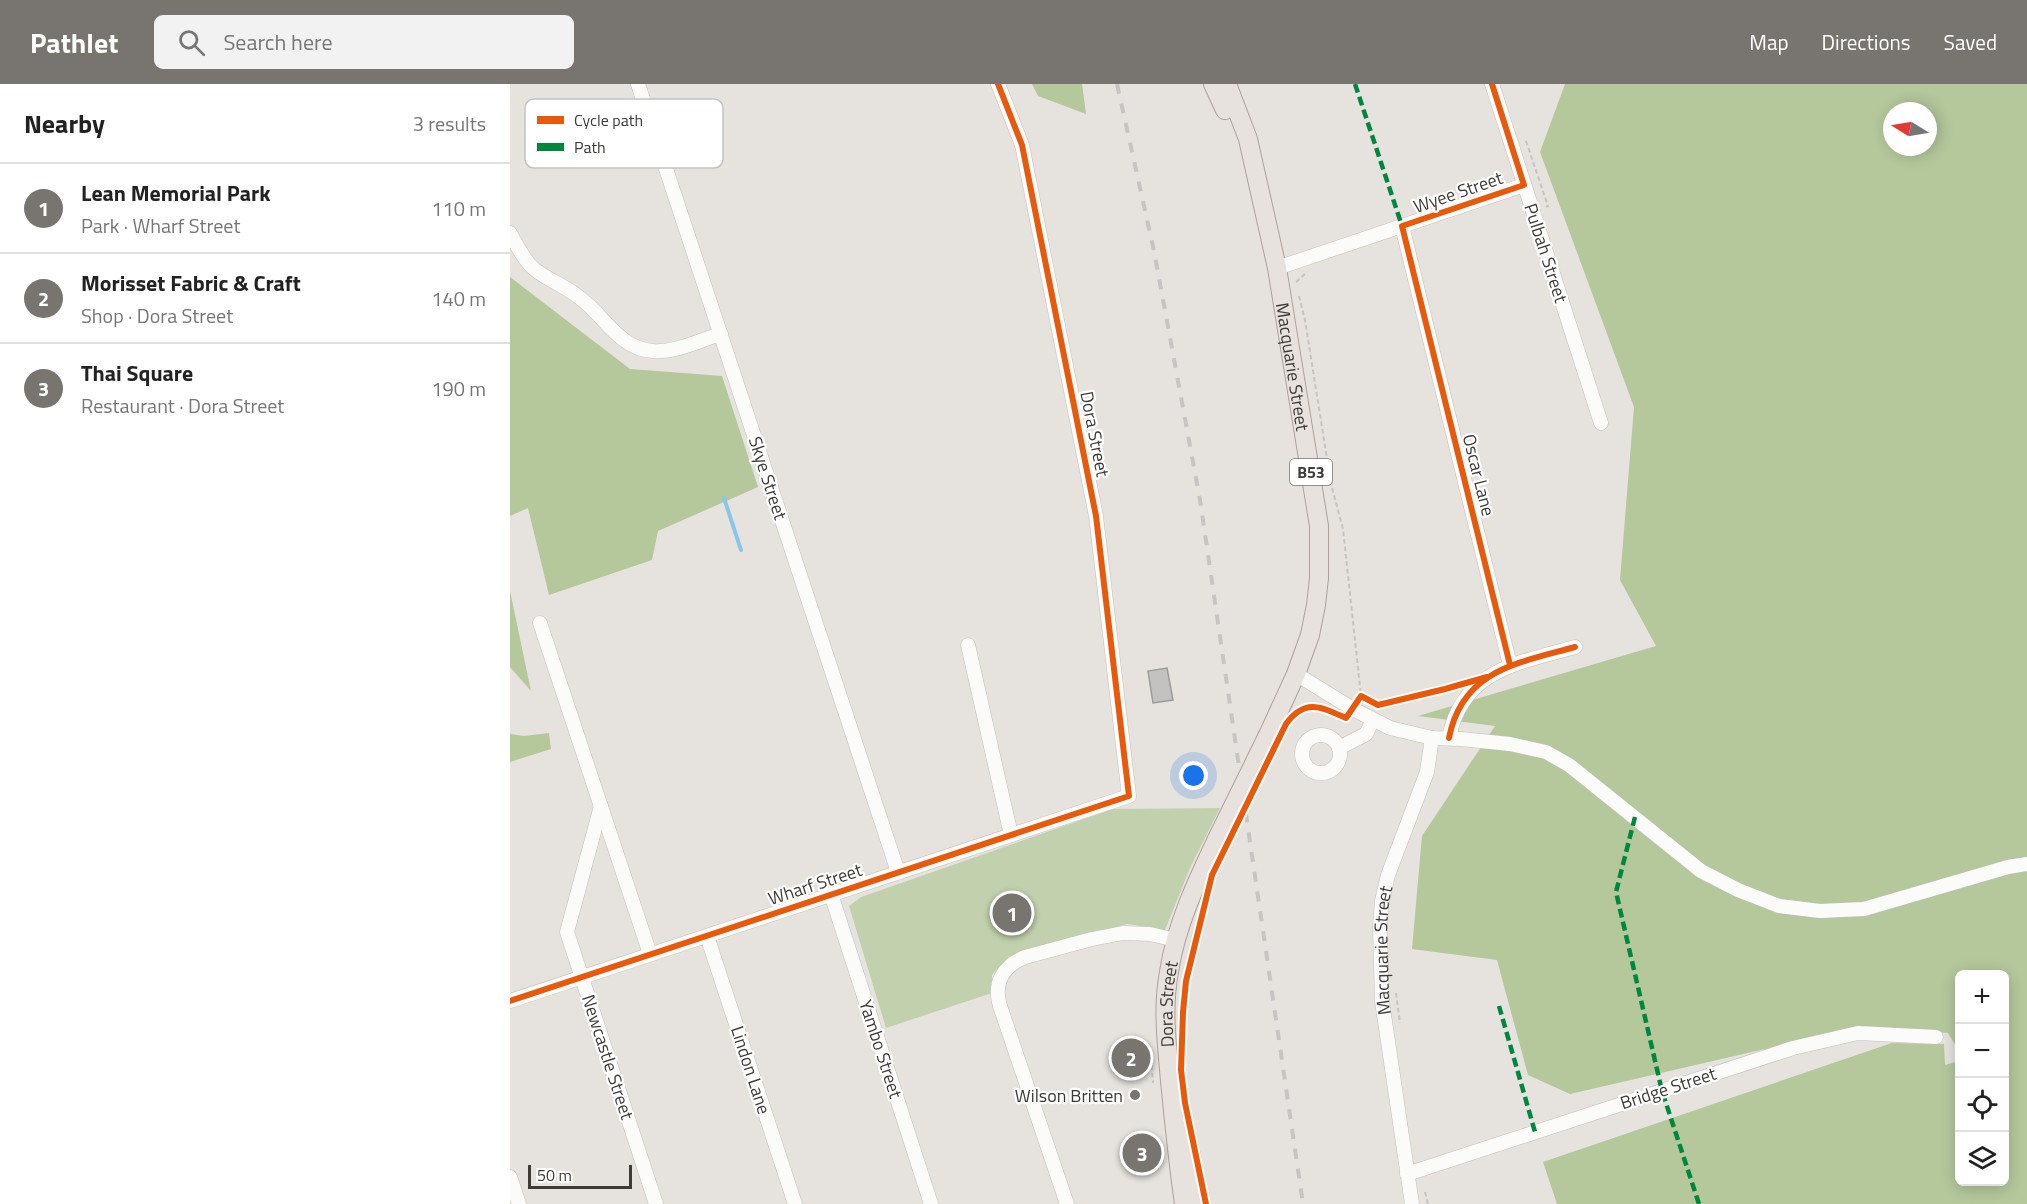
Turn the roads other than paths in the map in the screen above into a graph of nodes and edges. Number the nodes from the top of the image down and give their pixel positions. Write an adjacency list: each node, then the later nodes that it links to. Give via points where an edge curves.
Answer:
1 (638, 84): 6 (street, Skye Street)
2 (998, 84): 23 (street, Dora Street, via 1022,145 1096,516)
3 (1213, 84): 11 (main road, Macquarie Street / B53, via 1233,128)
4 (1227, 84): 11 (main road, Macquarie Street / B53, via 1248,139)
5 (1492, 84): 8 (street, Pulbah Street)
6 (643, 99)
7 (666, 168): 12 (street, Skye Street)
8 (1524, 185): 9 (street, Wyee Street); 13 (street, Pulbah Street)
9 (1402, 226): 11 (street, Wyee Street); 17 (street, Oscar Lane)
10 (510, 233): 12 (street, via 533,268 579,296 619,338 635,347 654,351 674,349)
11 (1277, 268): 18 (main road, Macquarie Street / B53, via 1316,499 1320,552 1310,635)
12 (721, 334): 27 (street, Skye Street)
13 (1601, 423)
14 (540, 623): 24 (street)
15 (968, 645): 25 (street)
16 (1575, 647): 17 (street)
17 (1510, 665): 21 (street, via 1487,677 1471,693 1453,722)
18 (1296, 674): 19 (street); 30 (main road, Macquarie Street / B53, bridge, via 1194,889)
19 (1373, 720): 20 (street); 22 (street, via 1366,734)
20 (1432, 738): 21 (street); 36 (street, Macquarie Street, via 1427,772 1388,875 1380,926 1382,1001)
21 (1449, 738): 26 (street, via 1546,752 1569,765 1701,871 1779,906 1820,911 1864,909)
22 (1339, 747)
23 (1129, 796): 25 (street, Wharf Street)
24 (601, 806): 31 (street); 32 (street, Newcastle Street, via 567,932)
25 (1011, 835): 27 (street, Wharf Street)
26 (2027, 864)
27 (898, 872): 28 (street, Wharf Street)
28 (831, 894): 29 (street, Wharf Street); 41 (street, Yambo Street)
29 (706, 936): 31 (street, Wharf Street); 40 (street, Lindon Lane)
30 (1176, 940): 35 (main road, Dora Street / B53, via 1165,1004); 42 (street, via 1136,932 1108,935 1025,957 1000,977 997,997)
31 (650, 954): 32 (street, Wharf Street)
32 (582, 977): 33 (street, Wharf Street); 39 (street, Newcastle Street)
33 (510, 1001)
34 (1936, 1037): 36 (street, Bridge Street, via 1858,1033 1793,1048)
35 (1169, 1068): 43 (main road, Dora Street / B53); 44 (main road, Dora Street / B53, via 1191,1156)
36 (1407, 1174): 45 (street, Macquarie Street)
37 (510, 1177): 38 (street)
38 (519, 1204)
39 (656, 1204)
40 (795, 1204)
41 (932, 1204)
42 (1067, 1204)
43 (1184, 1204)
44 (1197, 1204)
45 (1412, 1204)

